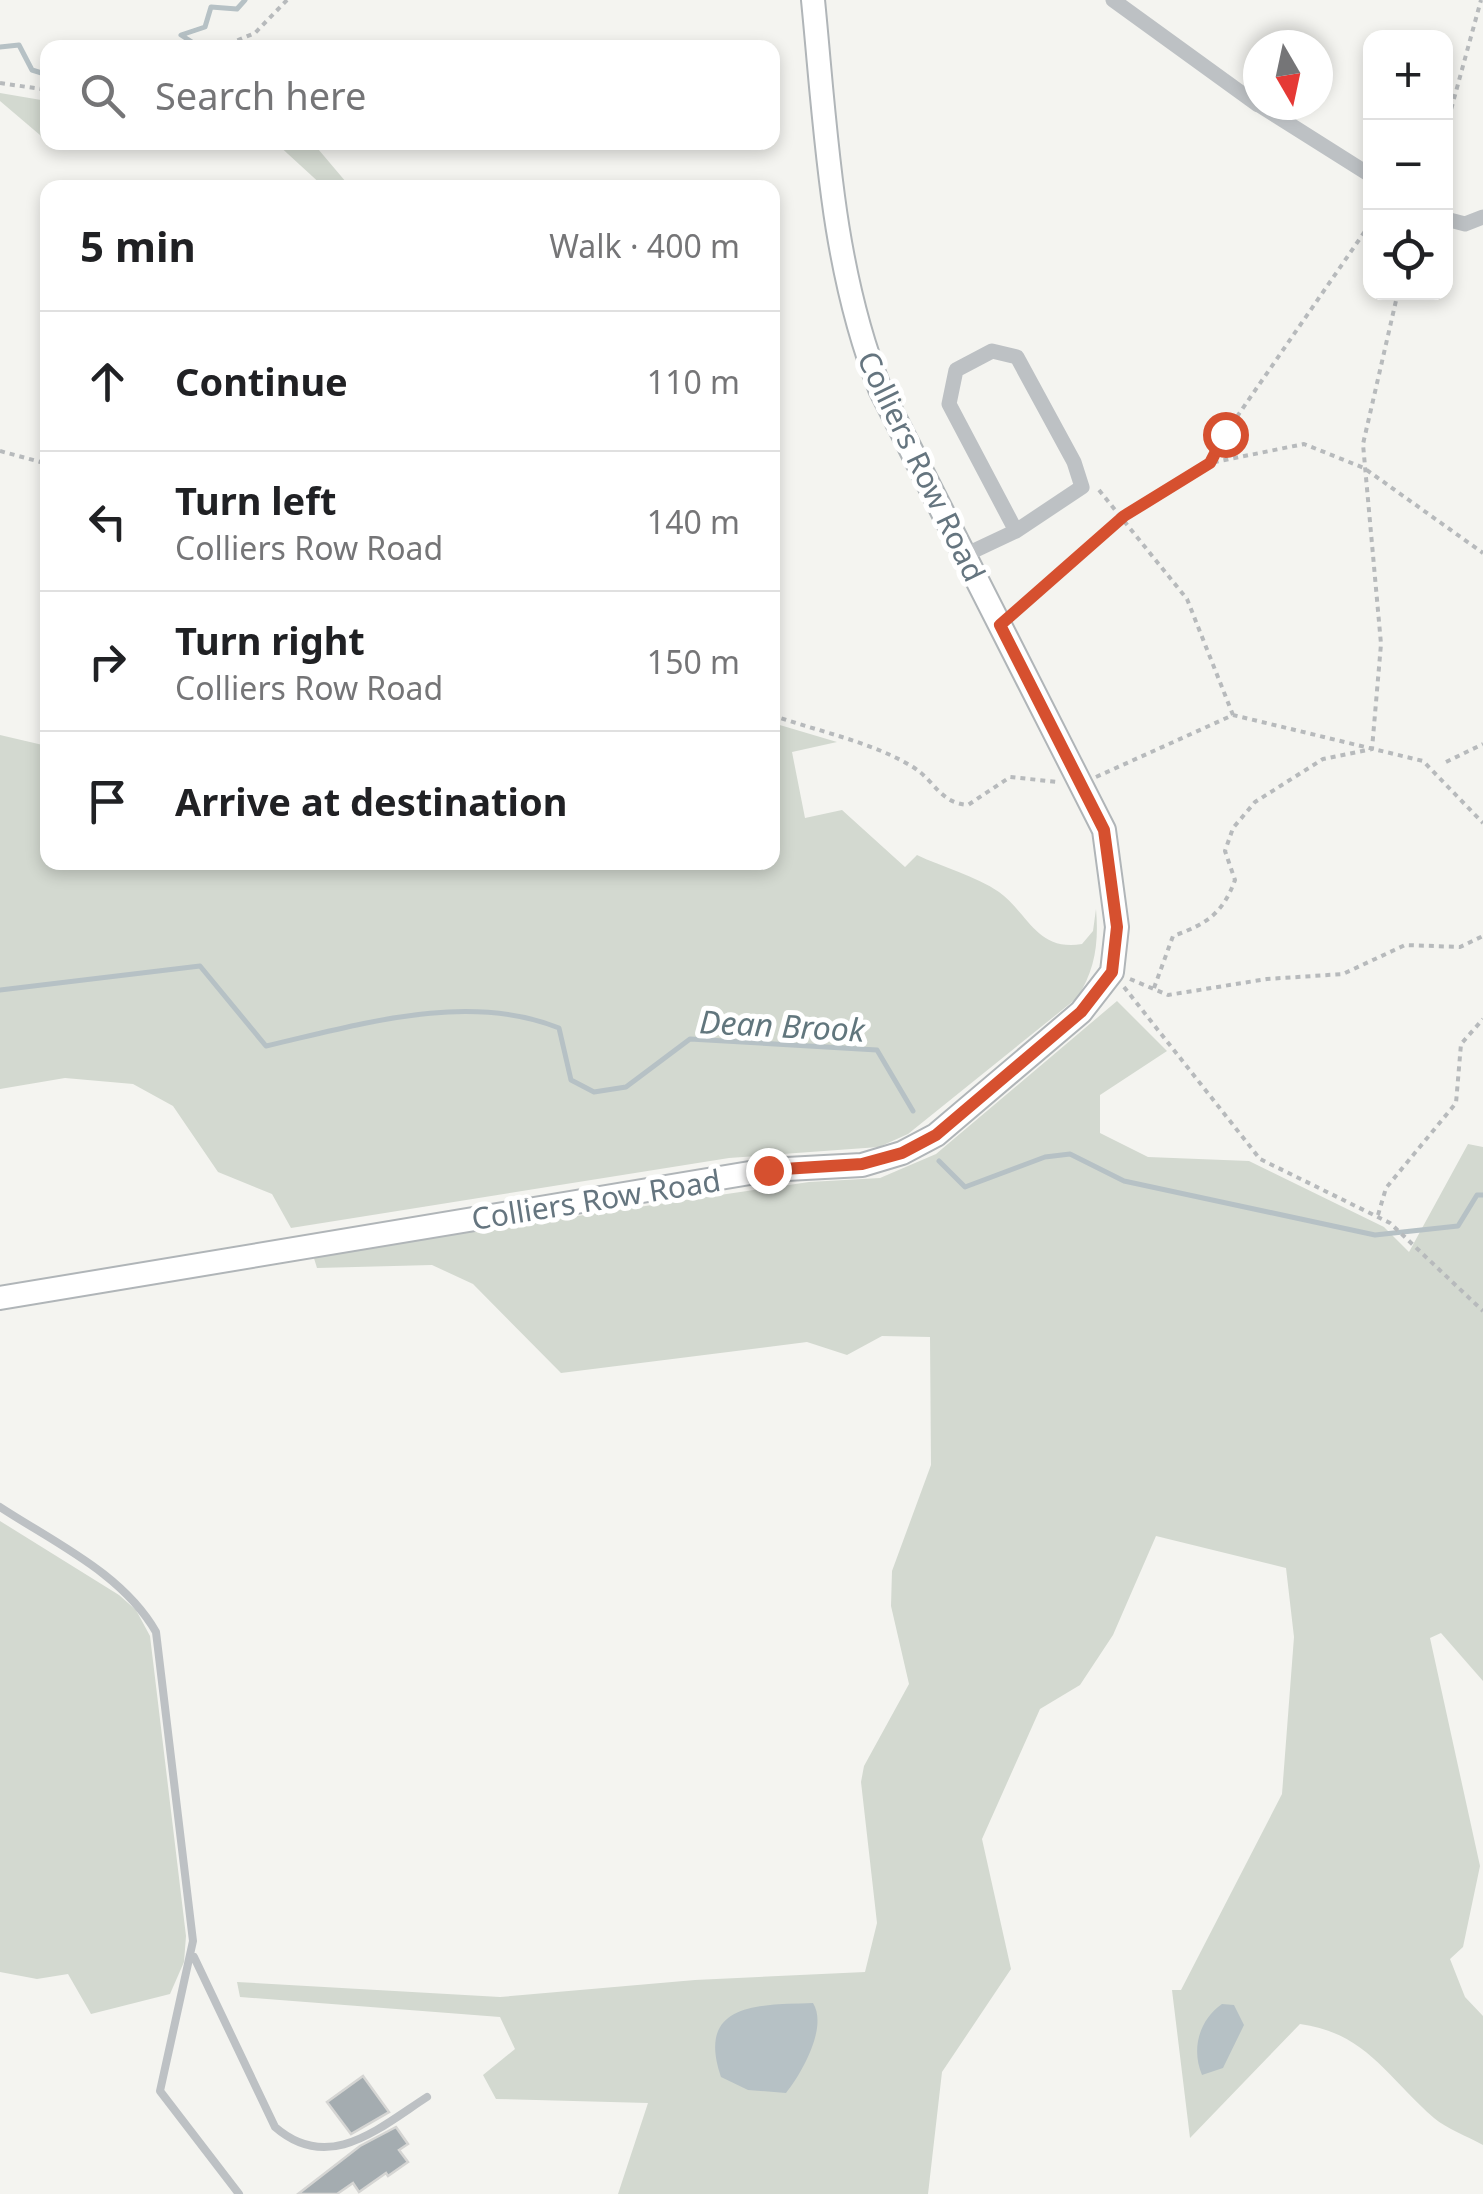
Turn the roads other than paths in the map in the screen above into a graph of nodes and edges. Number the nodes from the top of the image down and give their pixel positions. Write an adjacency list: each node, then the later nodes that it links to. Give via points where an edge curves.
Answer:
1 (814, 0): 9 (street, Colliers Row Road, via 834,205 860,339)
2 (1113, 0): 3 (street)
3 (1243, 94)
4 (1282, 120): 5 (street)
5 (1363, 171)
6 (1483, 216): 7 (street, via 1465,224)
7 (1453, 221)
8 (1016, 531): 8 (street, via 1082,487 1017,357 992,350 956,370 950,404); 9 (street)
9 (965, 555): 10 (street, Colliers Row Road, via 1104,830 1117,927 1112,972 1081,1012 936,1135 862,1164 768,1170)
10 (0, 1298)
11 (0, 1507): 12 (lane, via 122,1586 156,1632)
12 (192, 1953): 13 (lane, via 275,2127 292,2142 350,2143); 14 (lane, via 160,2090)
13 (428, 2097)
14 (239, 2194)

